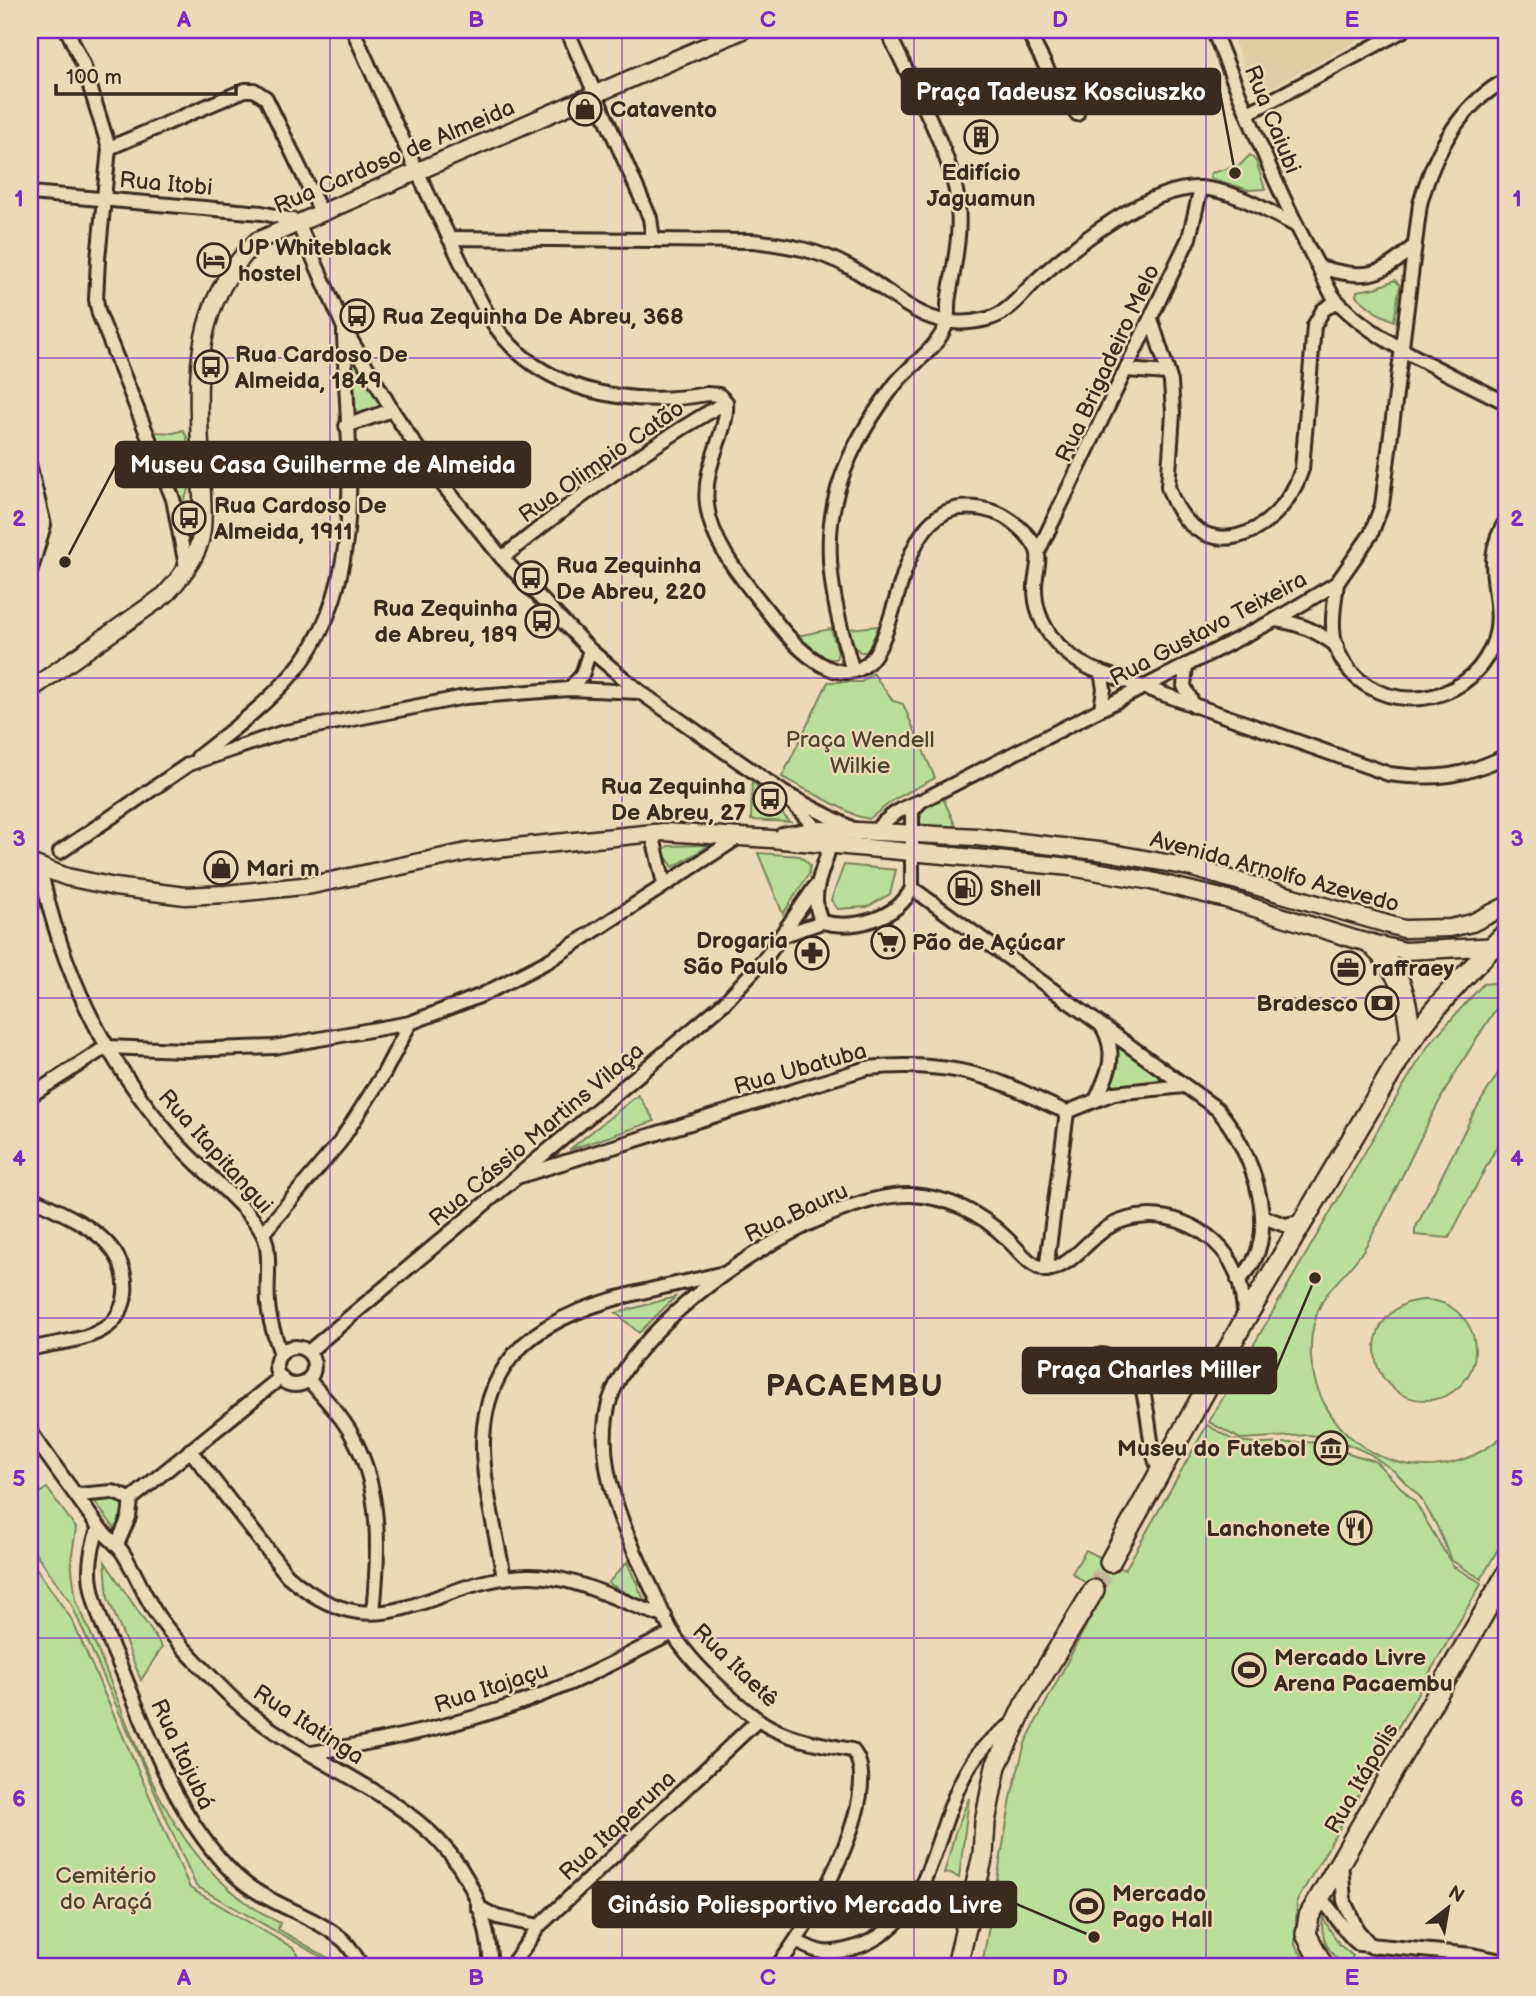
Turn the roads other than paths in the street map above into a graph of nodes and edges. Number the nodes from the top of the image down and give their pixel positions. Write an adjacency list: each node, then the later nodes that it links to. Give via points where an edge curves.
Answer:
1 (67, 30): 13 (street, via 83,64)
2 (353, 30): 14 (street)
3 (567, 30): 10 (street)
4 (743, 30): 10 (main road, Rua Cardoso de Almeida)
5 (887, 30): 27 (street, via 956,191 958,244)
6 (1027, 30): 12 (street, via 1059,93)
7 (1213, 30): 11 (street, Rua Caiubi)
8 (1404, 30): 11 (street)
9 (1506, 80): 23 (street, Rua Gustavo Teixeira, via 1461,115 1450,131 1427,178)
10 (596, 92): 14 (main road, Rua Cardoso de Almeida); 22 (street, via 650,218)
11 (1248, 113): 20 (street, Rua Caiubi)
12 (1077, 114)
13 (108, 148): 17 (street); 18 (street, via 254,90 266,98)
14 (417, 172): 18 (main road, Rua Cardoso de Almeida); 21 (street)
15 (1201, 188): 20 (street, via 1240,198); 26 (street, Rua Brigadeiro Melo, via 1189,239); 27 (street, via 1181,189 1120,217 993,317)
16 (30, 192): 17 (street, Rua Itobi)
17 (104, 198): 19 (street, Rua Itobi, via 262,213); 40 (street, via 96,300 99,314 173,499)
18 (321, 212): 19 (main road, Rua Cardoso de Almeida)
19 (297, 221): 28 (street); 40 (main road, Rua Cardoso de Almeida, via 257,241 241,257 209,310 200,381 201,538)
20 (1293, 224): 24 (street, Rua Caiubi)
21 (450, 239): 22 (street); 32 (street, via 491,320 517,351 552,377 619,397 707,394 719,395)
22 (653, 240): 27 (street, via 797,246 849,266 916,313)
23 (1414, 246): 24 (street, via 1380,272 1363,276); 29 (street, Rua Gustavo Teixeira)
24 (1319, 267): 25 (street, Rua Caiubi)
25 (1337, 301): 29 (street); 31 (street, via 1323,310 1314,326 1297,486 1279,512 1250,534 1209,535 1175,508 1168,487 1173,413)
26 (1151, 319): 30 (street, Rua Brigadeiro Melo); 31 (street)
27 (947, 321): 47 (street, via 929,352 896,382 869,418 841,479 829,541 829,567)
28 (344, 328): 34 (street); 35 (street)
29 (1403, 347): 33 (street); 42 (street, Rua Gustavo Teixeira, via 1382,506 1371,534)
30 (1126, 370): 31 (street); 38 (street, Rua Brigadeiro Melo)
31 (1168, 373)
32 (726, 402): 39 (street, Rua Olimpio Catão, via 590,488); 47 (street, via 708,465 706,506 713,530 738,572 794,645 832,670)
33 (1506, 403)
34 (392, 410): 35 (street); 39 (street, via 439,480)
35 (346, 426): 56 (street, via 349,539 341,578 321,630 296,670 268,701)
36 (30, 467): 41 (street, via 44,525)
37 (1506, 521): 44 (street, via 1491,559 1500,613 1495,640 1476,674 1461,687 1425,699 1382,694 1347,665)
38 (1038, 552): 47 (street, via 1031,540 995,512 970,509 943,514 927,525 913,548 877,651); 48 (street, via 1035,597 1050,636 1065,653)
39 (502, 558): 45 (street)
40 (186, 566): 51 (main road, Rua Cardoso de Almeida, via 165,595)
41 (30, 573)
42 (1337, 583): 43 (street, Rua Gustavo Teixeira); 44 (street, via 1333,634)
43 (1275, 620): 44 (street, via 1315,631); 46 (street, Rua Gustavo Teixeira)
44 (1337, 646)
45 (590, 650): 50 (street, via 582,675); 52 (street)
46 (1186, 665): 49 (street, Rua Gustavo Teixeira); 53 (street, via 1184,686)
47 (853, 671)
48 (1101, 672): 49 (street); 54 (street, Rua Gustavo Teixeira)
49 (1142, 687): 53 (street); 54 (street, Rua Gustavo Teixeira)
50 (569, 688): 52 (street); 56 (street, via 465,696 320,725 281,733)
51 (30, 690)
52 (640, 692): 57 (street)
53 (1194, 706): 55 (street, via 1388,774 1426,779 1455,776)
54 (1101, 709): 58 (street, Rua Gustavo Teixeira)
55 (1506, 756)
56 (190, 764): 67 (street)
57 (784, 793): 59 (street); 60 (street)
58 (921, 801): 62 (street, Rua Gustavo Teixeira, via 891,814); 63 (street, via 912,811)
59 (819, 830): 60 (main road, Avenida Arnolfo Azevedo); 65 (main road, Avenida Arnolfo Azevedo); 66 (street)
60 (857, 831): 62 (main road, Avenida Arnolfo Azevedo)
61 (652, 832): 64 (main road); 69 (main road, via 467,852 312,885 226,894 184,895 115,887); 70 (street)
62 (874, 832): 63 (main road, Avenida Arnolfo Azevedo)
63 (911, 834): 68 (street); 73 (main road, Avenida Arnolfo Azevedo, via 1106,852 1189,867 1404,929 1450,928)
64 (739, 837): 65 (main road); 70 (street)
65 (771, 839): 66 (main road, Avenida Arnolfo Azevedo)
66 (830, 844): 68 (main road, Avenida Arnolfo Azevedo); 71 (street)
67 (60, 852)
68 (911, 853): 72 (street); 77 (main road, Avenida Arnolfo Azevedo, via 1071,867 1151,881)
69 (35, 865): 81 (street, Rua Itapitangui, via 65,961)
70 (664, 884): 78 (street, via 595,933 513,981)
71 (816, 887): 74 (street); 75 (street, Rua Cássio Martins Vilaça)
72 (912, 888): 74 (street, via 899,907 882,916 842,926); 79 (street)
73 (1506, 906)
74 (822, 922): 75 (street)
75 (780, 937): 86 (street, Rua Cássio Martins Vilaça, via 724,1003)
76 (1502, 941): 77 (main road, Avenida Arnolfo Azevedo, via 1405,951); 80 (main road, via 1440,1003)
77 (1371, 944): 80 (main road, via 1405,989)
78 (410, 1023): 81 (street, via 274,1047); 90 (street, via 340,1142)
79 (1100, 1023): 82 (street); 84 (street, via 1111,1047 1111,1063)
80 (1411, 1040): 89 (main road)
81 (106, 1047): 83 (street); 90 (street, Rua Itapitangui, via 175,1142)
82 (1184, 1086): 84 (street, via 1134,1089); 88 (street, via 1217,1109 1237,1134)
83 (30, 1096)
84 (1097, 1098): 85 (street)
85 (1067, 1112): 86 (street, Rua Ubatuba, via 969,1073 916,1065 867,1068); 91 (street)
86 (517, 1177): 96 (street, Rua Cássio Martins Vilaça)
87 (30, 1197): 95 (street, via 100,1236 114,1250 126,1283 122,1306 109,1325 77,1339)
88 (1263, 1217): 89 (street, via 1285,1225); 93 (street, via 1259,1254)
89 (1304, 1220): 94 (main road)
90 (263, 1233): 97 (street, via 268,1304)
91 (1046, 1270): 92 (street, Rua Bauru, via 1029,1262 975,1213 936,1198 911,1195 878,1199 814,1222); 93 (street, via 1064,1265 1114,1223 1154,1217 1188,1223 1201,1231 1226,1255)
92 (724, 1273): 110 (street, via 575,1311 539,1329 513,1355 488,1404 483,1442); 113 (street, Rua Bauru, via 674,1315 634,1359 615,1386 605,1423 606,1461 618,1507)
93 (1238, 1280): 94 (street); 94 (street)
94 (1250, 1310): 103 (main road)
95 (30, 1349)
96 (308, 1352): 97 (street, via 291,1347); 100 (street, via 314,1368)
97 (281, 1354): 99 (street, via 277,1362)
98 (1032, 1373): 103 (street, via 1102,1355 1127,1362 1141,1382 1151,1451)
99 (281, 1377): 100 (street, via 295,1384); 102 (street)
100 (308, 1380): 112 (street, via 354,1437 371,1486 377,1545)
101 (30, 1431): 104 (street, Rua Itatinga)
102 (190, 1450): 105 (street); 112 (street, via 295,1582 338,1608)
103 (1160, 1472): 108 (main road)
104 (77, 1495): 105 (street, via 113,1492); 106 (street, Rua Itatinga)
105 (131, 1499): 107 (street)
106 (99, 1527): 107 (street, Rua Itatinga); 126 (street, Rua Itajubá, via 90,1565 95,1603 183,1811 236,1876 344,1941)
107 (117, 1545): 117 (street, Rua Itatinga, via 161,1621 225,1692)
108 (1111, 1562)
109 (1506, 1575): 118 (main road, Rua Itápolis)
110 (503, 1578): 112 (street, via 469,1585 410,1609); 113 (street, via 529,1576 581,1584)
111 (1094, 1590): 116 (main road)
112 (373, 1612)
113 (665, 1616): 114 (street, Rua Bauru)
114 (673, 1633): 115 (street, Rua Itaetê); 117 (street, Rua Itajaçu, via 562,1687 500,1709 424,1731)
115 (758, 1720): 121 (street, Rua Itaperuna); 122 (street, Rua Itaetê, via 795,1738 852,1749 862,1769 850,1826 825,1895)
116 (1017, 1721): 124 (street, via 990,1739 968,1768 928,1877 910,1908 883,1933); 130 (main road, via 996,1766 984,1855)
117 (312, 1753): 120 (street, Rua Itatinga, via 420,1821 458,1867)
118 (1341, 1861): 119 (main road, Rua Itápolis); 123 (street, Rua Itápolis, via 1344,1901 1357,1930)
119 (1319, 1898): 123 (street, via 1349,1937); 131 (main road, Rua Itápolis, via 1306,1926 1311,1948)
120 (478, 1907): 121 (street, via 497,1917); 127 (street, Rua Itatinga)
121 (539, 1926): 128 (street, Rua Itaperuna)
122 (798, 1942): 124 (street); 129 (street)
123 (1372, 1948): 125 (street, via 1473,1955)
124 (826, 1960)
125 (1506, 1962)
126 (362, 1966)
127 (491, 1966)
128 (511, 1966)
129 (777, 1966)
130 (957, 1966)
131 (1323, 1966)

